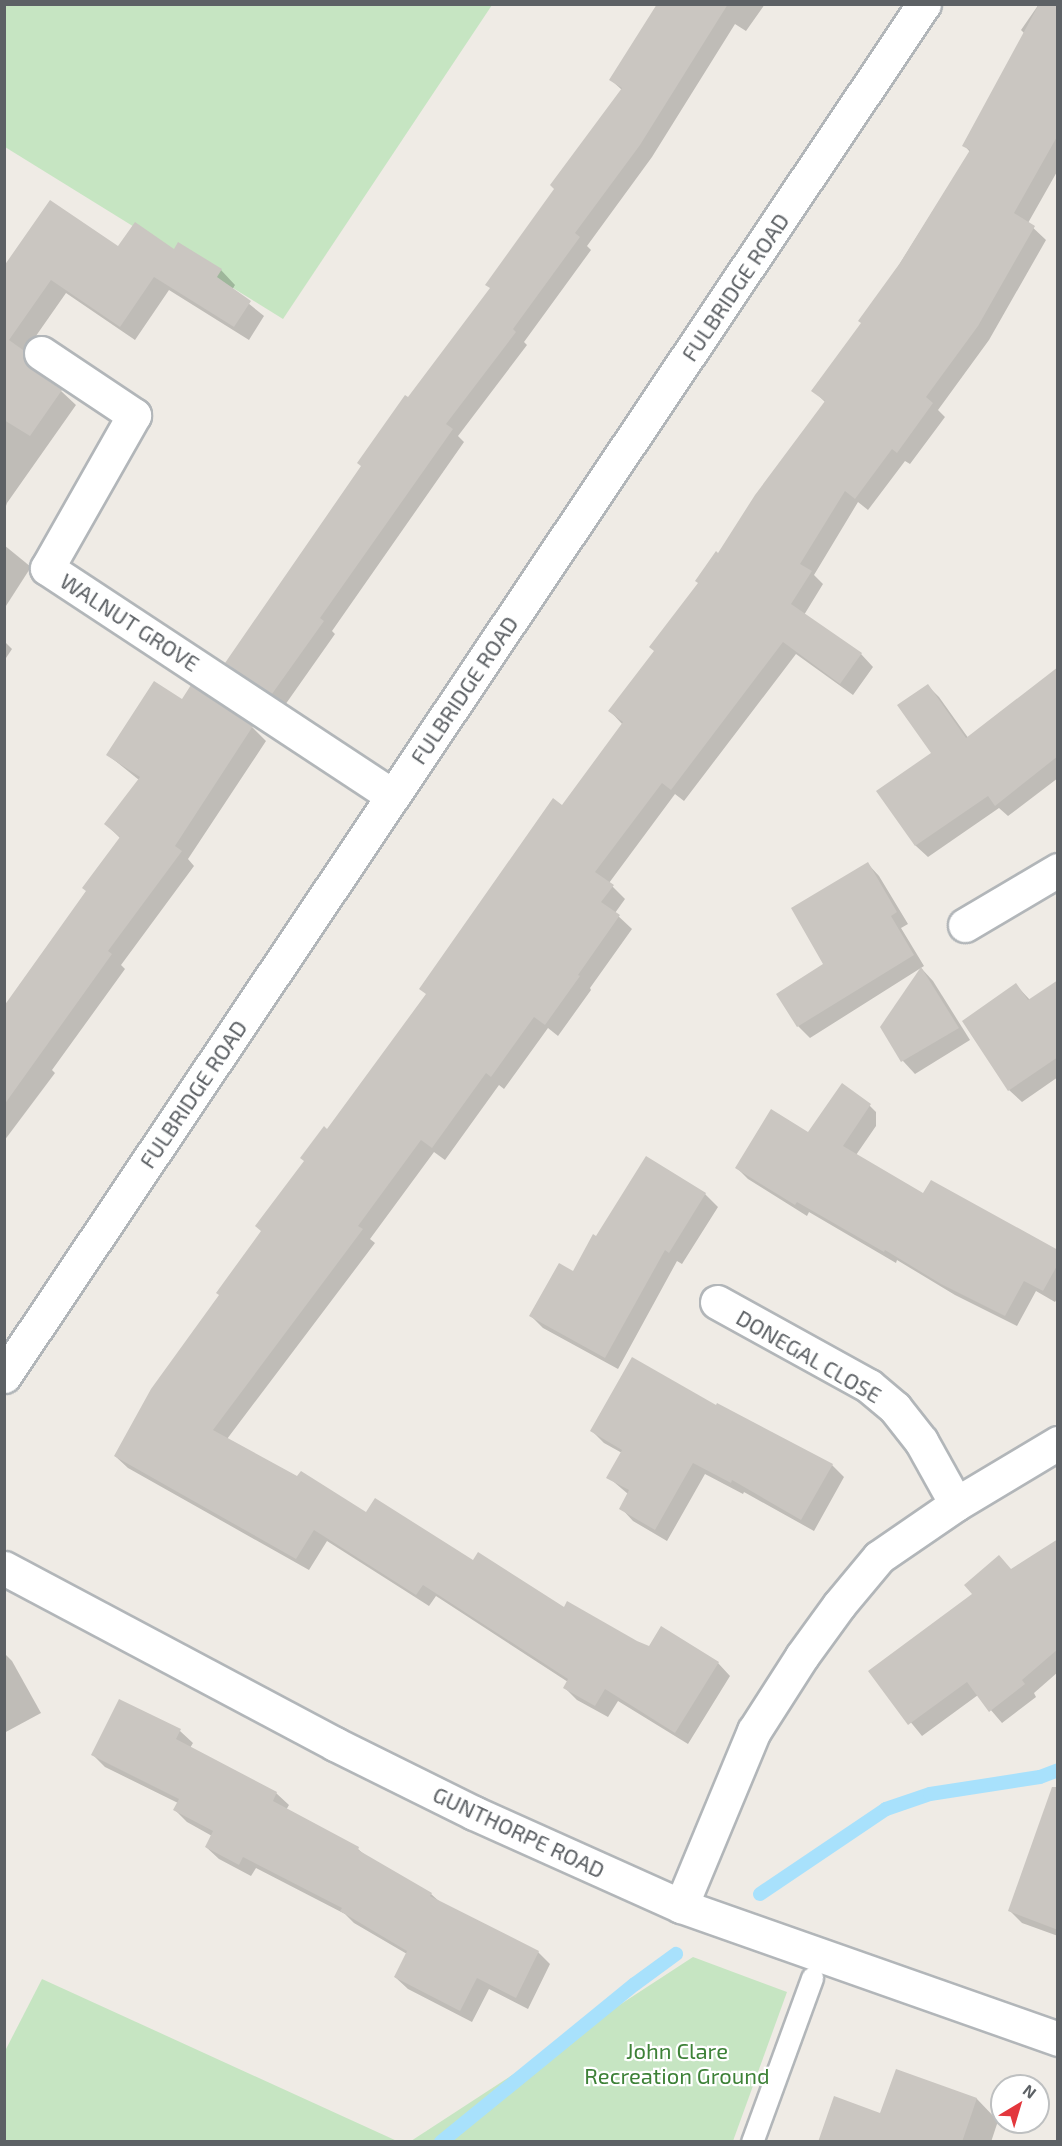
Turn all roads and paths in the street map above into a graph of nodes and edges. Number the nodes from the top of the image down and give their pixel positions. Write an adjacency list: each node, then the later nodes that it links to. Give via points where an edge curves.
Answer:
1 (924, 4): 3 (street, FULBRIDGE ROAD)
2 (41, 352): 3 (street, WALNUT GROVE, via 134,415 47,568)
3 (393, 796): 7 (street, FULBRIDGE ROAD)
4 (1058, 870): 5 (street)
5 (965, 925)
6 (717, 1302): 9 (street, DONEGAL CLOSE, via 869,1386 895,1408 921,1441)
7 (4, 1376)
8 (1058, 1443): 9 (street)
9 (956, 1504): 11 (street, via 879,1557 802,1656 754,1731)
10 (4, 1568): 11 (street, GUNTHORPE ROAD, via 335,1744 474,1813)
11 (681, 1906): 13 (street, GUNTHORPE ROAD)
12 (812, 1978): 14 (lane)
13 (1058, 2039)
14 (752, 2142)

